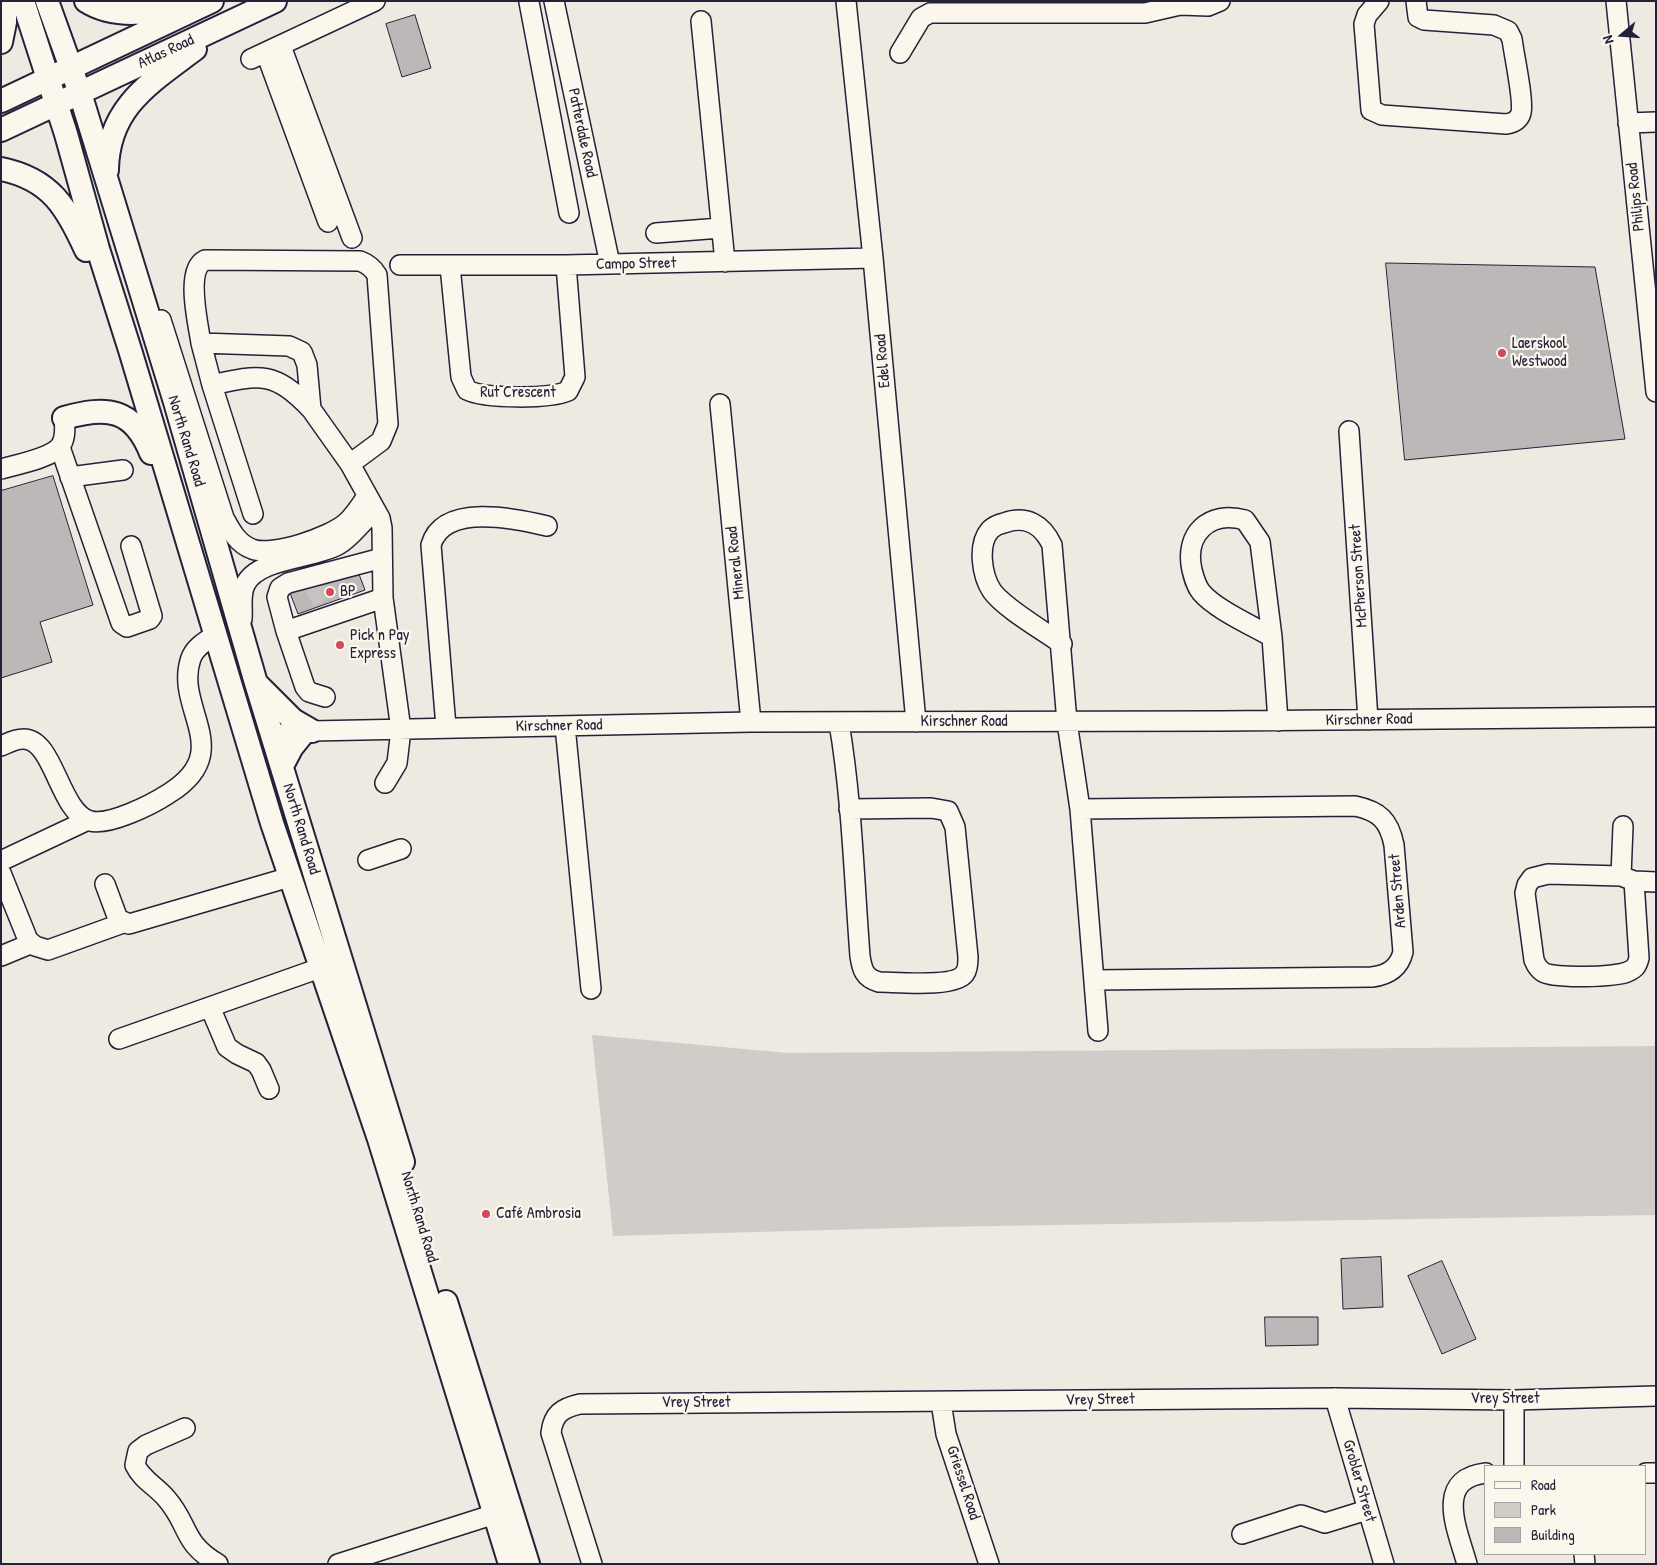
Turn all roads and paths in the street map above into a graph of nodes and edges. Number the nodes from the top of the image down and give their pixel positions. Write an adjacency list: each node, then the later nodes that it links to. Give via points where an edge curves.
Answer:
1 (5, 1): 20 (main road)
2 (23, 1): 24 (main road, North Rand Road)
3 (48, 1): 23 (main road, North Rand Road)
4 (86, 1): 5 (main road, via 120,13 164,10)
5 (202, 1)
6 (212, 1): 23 (main road, Atlas Road)
7 (275, 1): 16 (main road, Atlas Road)
8 (375, 1): 21 (street)
9 (554, 1): 18 (street, Patterdale Road)
10 (846, 1): 39 (street, Edel Road)
11 (1220, 1): 22 (street, via 1208,6 1180,5 1145,13 936,12 921,18)
12 (1379, 1): 13 (street, via 1364,24 1371,110 1382,116 1407,118 1506,124 1518,119 1521,107 1512,39 1508,31 1494,25 1424,20 1418,16)
13 (1416, 1)
14 (1616, 1): 29 (street, Philips Road)
15 (528, 2): 19 (street)
16 (232, 21): 25 (main road, Atlas Road); 32 (main road, via 146,86 126,107 109,141)
17 (701, 21): 35 (street)
18 (558, 24): 19 (street); 41 (street, Patterdale Road)
19 (533, 29): 33 (street)
20 (1, 42)
21 (266, 53): 34 (street); 38 (street)
22 (900, 53)
23 (71, 67): 24 (main road, Atlas Road); 25 (main road, North Rand Road)
24 (48, 78): 26 (main road, Atlas Road); 27 (main road, North Rand Road)
25 (80, 93): 27 (main road, Atlas Road); 32 (main road, North Rand Road)
26 (1, 101)
27 (56, 103): 30 (main road, Atlas Road); 47 (main road, North Rand Road)
28 (1656, 122): 29 (street)
29 (1628, 123): 45 (street, Philips Road)
30 (1, 130)
31 (1, 169): 47 (main road, via 32,179 59,201 71,216)
32 (107, 187): 36 (main road, North Rand Road)
33 (569, 213)
34 (328, 222)
35 (721, 228): 37 (street); 40 (street)
36 (121, 230): 64 (street, via 154,300 224,518 236,537 253,550); 68 (main road, North Rand Road)
37 (656, 233)
38 (352, 238)
39 (873, 258): 40 (street, Campo Street); 79 (street, Edel Road)
40 (725, 262): 41 (street, Campo Street)
41 (610, 264): 43 (street, Campo Street)
42 (400, 265): 44 (street, Campo Street)
43 (566, 265): 44 (street, Campo Street); 44 (street, Rut Crescent, via 575,377 568,391 552,395 484,395 467,390 461,377)
44 (450, 266)
45 (1650, 286): 49 (street, Philips Road)
46 (201, 343): 48 (street); 51 (street, via 296,348 305,356); 55 (street, via 193,278 203,261 366,263 378,275 388,424 381,441)
47 (130, 350): 62 (main road, North Rand Road)
48 (212, 385): 51 (street, via 250,376 266,378 292,390); 60 (street)
49 (1656, 392)
50 (720, 404): 78 (street, Mineral Road)
51 (311, 409): 55 (street)
52 (64, 418): 54 (street, via 64,438); 62 (main road, via 106,411 118,413 140,430)
53 (1349, 432): 76 (street, McPherson Street)
54 (60, 447): 56 (street, via 45,456); 58 (street)
55 (350, 464): 59 (street)
56 (1, 469)
57 (123, 470): 58 (street)
58 (70, 477): 63 (street, via 120,623 127,626 152,616)
59 (371, 503): 64 (street, via 339,545 319,554); 65 (street, via 382,528)
60 (253, 514)
61 (547, 526): 83 (street, via 514,518 471,518 448,523 434,534 430,545)
62 (186, 539): 70 (main road, North Rand Road)
63 (131, 546)
64 (290, 553): 66 (street); 68 (street, via 249,578 244,585)
65 (382, 558): 66 (street); 67 (street)
66 (311, 581): 69 (street, via 280,588 277,597)
67 (383, 598): 69 (street, via 327,611); 84 (street)
68 (241, 631): 73 (main road, North Rand Road)
69 (286, 631): 74 (street, via 305,687 309,692)
70 (215, 635): 92 (street, via 196,649 188,671 201,746 195,773 180,787 138,809 99,822); 98 (main road, North Rand Road)
71 (1272, 637): 71 (street, via 1260,542 1245,520 1229,517 1203,526 1196,535 1191,556 1194,580 1200,591 1211,601); 77 (street)
72 (1062, 644): 72 (street, via 1052,545 1047,533 1038,524 1026,520 999,524 990,530 983,543 986,580 993,593); 80 (street)
73 (256, 683): 85 (main road); 86 (main road, North Rand Road)
74 (325, 697)
75 (1656, 717): 76 (street, Kirschner Road)
76 (1368, 720): 77 (street, Kirschner Road)
77 (1278, 721): 80 (street, Kirschner Road)
78 (751, 722): 81 (street, Kirschner Road); 82 (street, Kirschner Road)
79 (916, 722): 80 (street, Kirschner Road); 81 (street, Kirschner Road)
80 (1067, 722): 91 (street)
81 (839, 723): 90 (street)
82 (565, 726): 83 (street, Kirschner Road); 107 (street)
83 (446, 727): 84 (street, Kirschner Road)
84 (401, 730): 85 (street, Kirschner Road); 89 (street, via 397,763)
85 (308, 731): 86 (street, Kirschner Road); 88 (main road, via 292,747)
86 (272, 735): 88 (main road, North Rand Road); 105 (main road, via 264,747 265,765 291,852)
87 (1, 746): 92 (street, via 24,739 33,742 45,754 69,801)
88 (282, 766): 125 (main road, North Rand Road)
89 (385, 783)
90 (849, 809): 90 (street, via 860,956 866,975 870,980 879,982 942,982 960,978 965,974 968,957 952,817 948,811 930,808)
91 (1080, 809): 106 (street); 106 (street, Arden Street, via 1355,806 1377,812 1386,820 1394,844 1403,952 1401,962 1394,969 1372,977)
92 (88, 820): 95 (street)
93 (1623, 826): 99 (street)
94 (401, 849): 96 (street)
95 (1, 860)
96 (368, 860)
97 (1, 873): 103 (street)
98 (290, 877): 102 (street, via 129,924); 105 (main road, North Rand Road)
99 (1628, 879): 99 (street, via 1548,874 1532,878 1525,893 1534,960 1542,972 1549,975 1612,975 1630,972 1637,966 1639,958); 100 (street)
100 (1656, 882)
101 (105, 884): 102 (street, via 114,912)
102 (123, 923): 103 (street, via 48,950)
103 (30, 944): 104 (street)
104 (1, 956)
105 (318, 964): 108 (street); 120 (main road, North Rand Road, via 379,1139)
106 (1094, 980): 109 (street)
107 (591, 989)
108 (210, 1007): 110 (street); 111 (street, via 227,1046 256,1063)
109 (1098, 1031)
110 (119, 1039)
111 (268, 1089)
112 (1656, 1396): 114 (street, Vrey Street)
113 (1335, 1398): 114 (street, Vrey Street); 115 (street, Vrey Street); 119 (street, Grobler Street)
114 (1514, 1400): 117 (street)
115 (941, 1402): 126 (street, Vrey Street, via 568,1406 558,1412 552,1422 552,1433); 127 (street, Griessel Road, via 946,1434)
116 (185, 1428): 122 (street, via 146,1444 138,1451 135,1465 172,1506 198,1551)
117 (1514, 1465)
118 (1484, 1474): 129 (street, via 1467,1478 1454,1492 1452,1502)
119 (1367, 1510): 121 (street, via 1325,1522 1302,1515); 128 (street, Grobler Street)
120 (495, 1514): 123 (street); 124 (main road, North Rand Road)
121 (1242, 1534)
122 (218, 1564)
123 (338, 1564)
124 (510, 1564)
125 (528, 1564)
126 (592, 1564)
127 (989, 1564)
128 (1384, 1564)
129 (1467, 1564)

